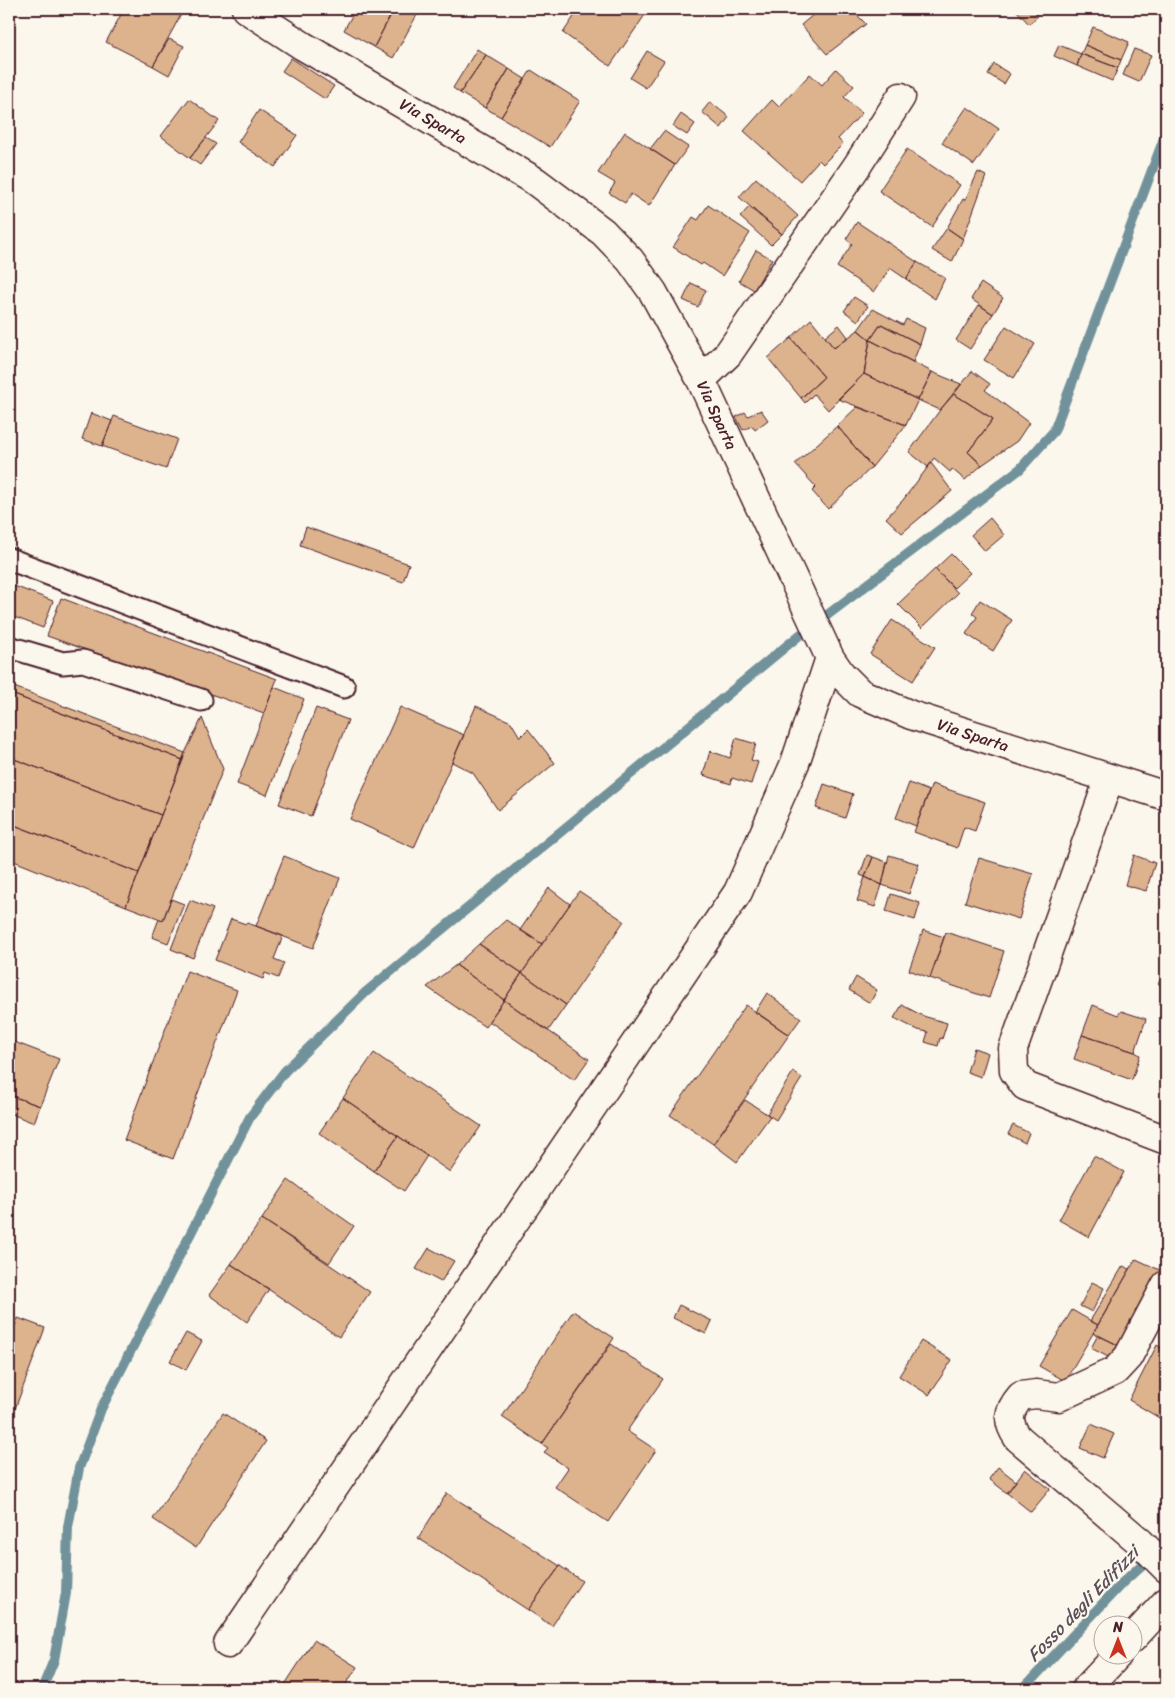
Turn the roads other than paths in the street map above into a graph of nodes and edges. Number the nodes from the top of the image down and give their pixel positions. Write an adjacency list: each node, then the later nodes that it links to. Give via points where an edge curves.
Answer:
1 (246, 9): 3 (street, Via Sparta, via 303,46 535,181 603,232 630,260 653,292)
2 (900, 97): 3 (street, via 857,166 728,354)
3 (701, 380): 6 (street, Via Sparta)
4 (9, 559): 7 (lane)
5 (9, 647): 8 (lane, via 63,663 84,661)
6 (830, 658): 9 (street, Via Sparta, via 860,693 911,715); 16 (street, via 795,763 738,892)
7 (344, 687)
8 (201, 700)
9 (1109, 779): 10 (street, Via Sparta); 11 (street, via 1014,1049 1014,1071 1025,1086)
10 (1166, 796)
11 (1166, 1140)
12 (1166, 1285): 13 (street, via 1128,1357 1115,1371 1060,1397 1021,1396 1010,1416 1011,1429 1018,1438)
13 (1166, 1568)
14 (1166, 1602): 15 (street)
15 (1142, 1628)
16 (228, 1644)
17 (1108, 1666): 18 (street)
18 (1086, 1689)

